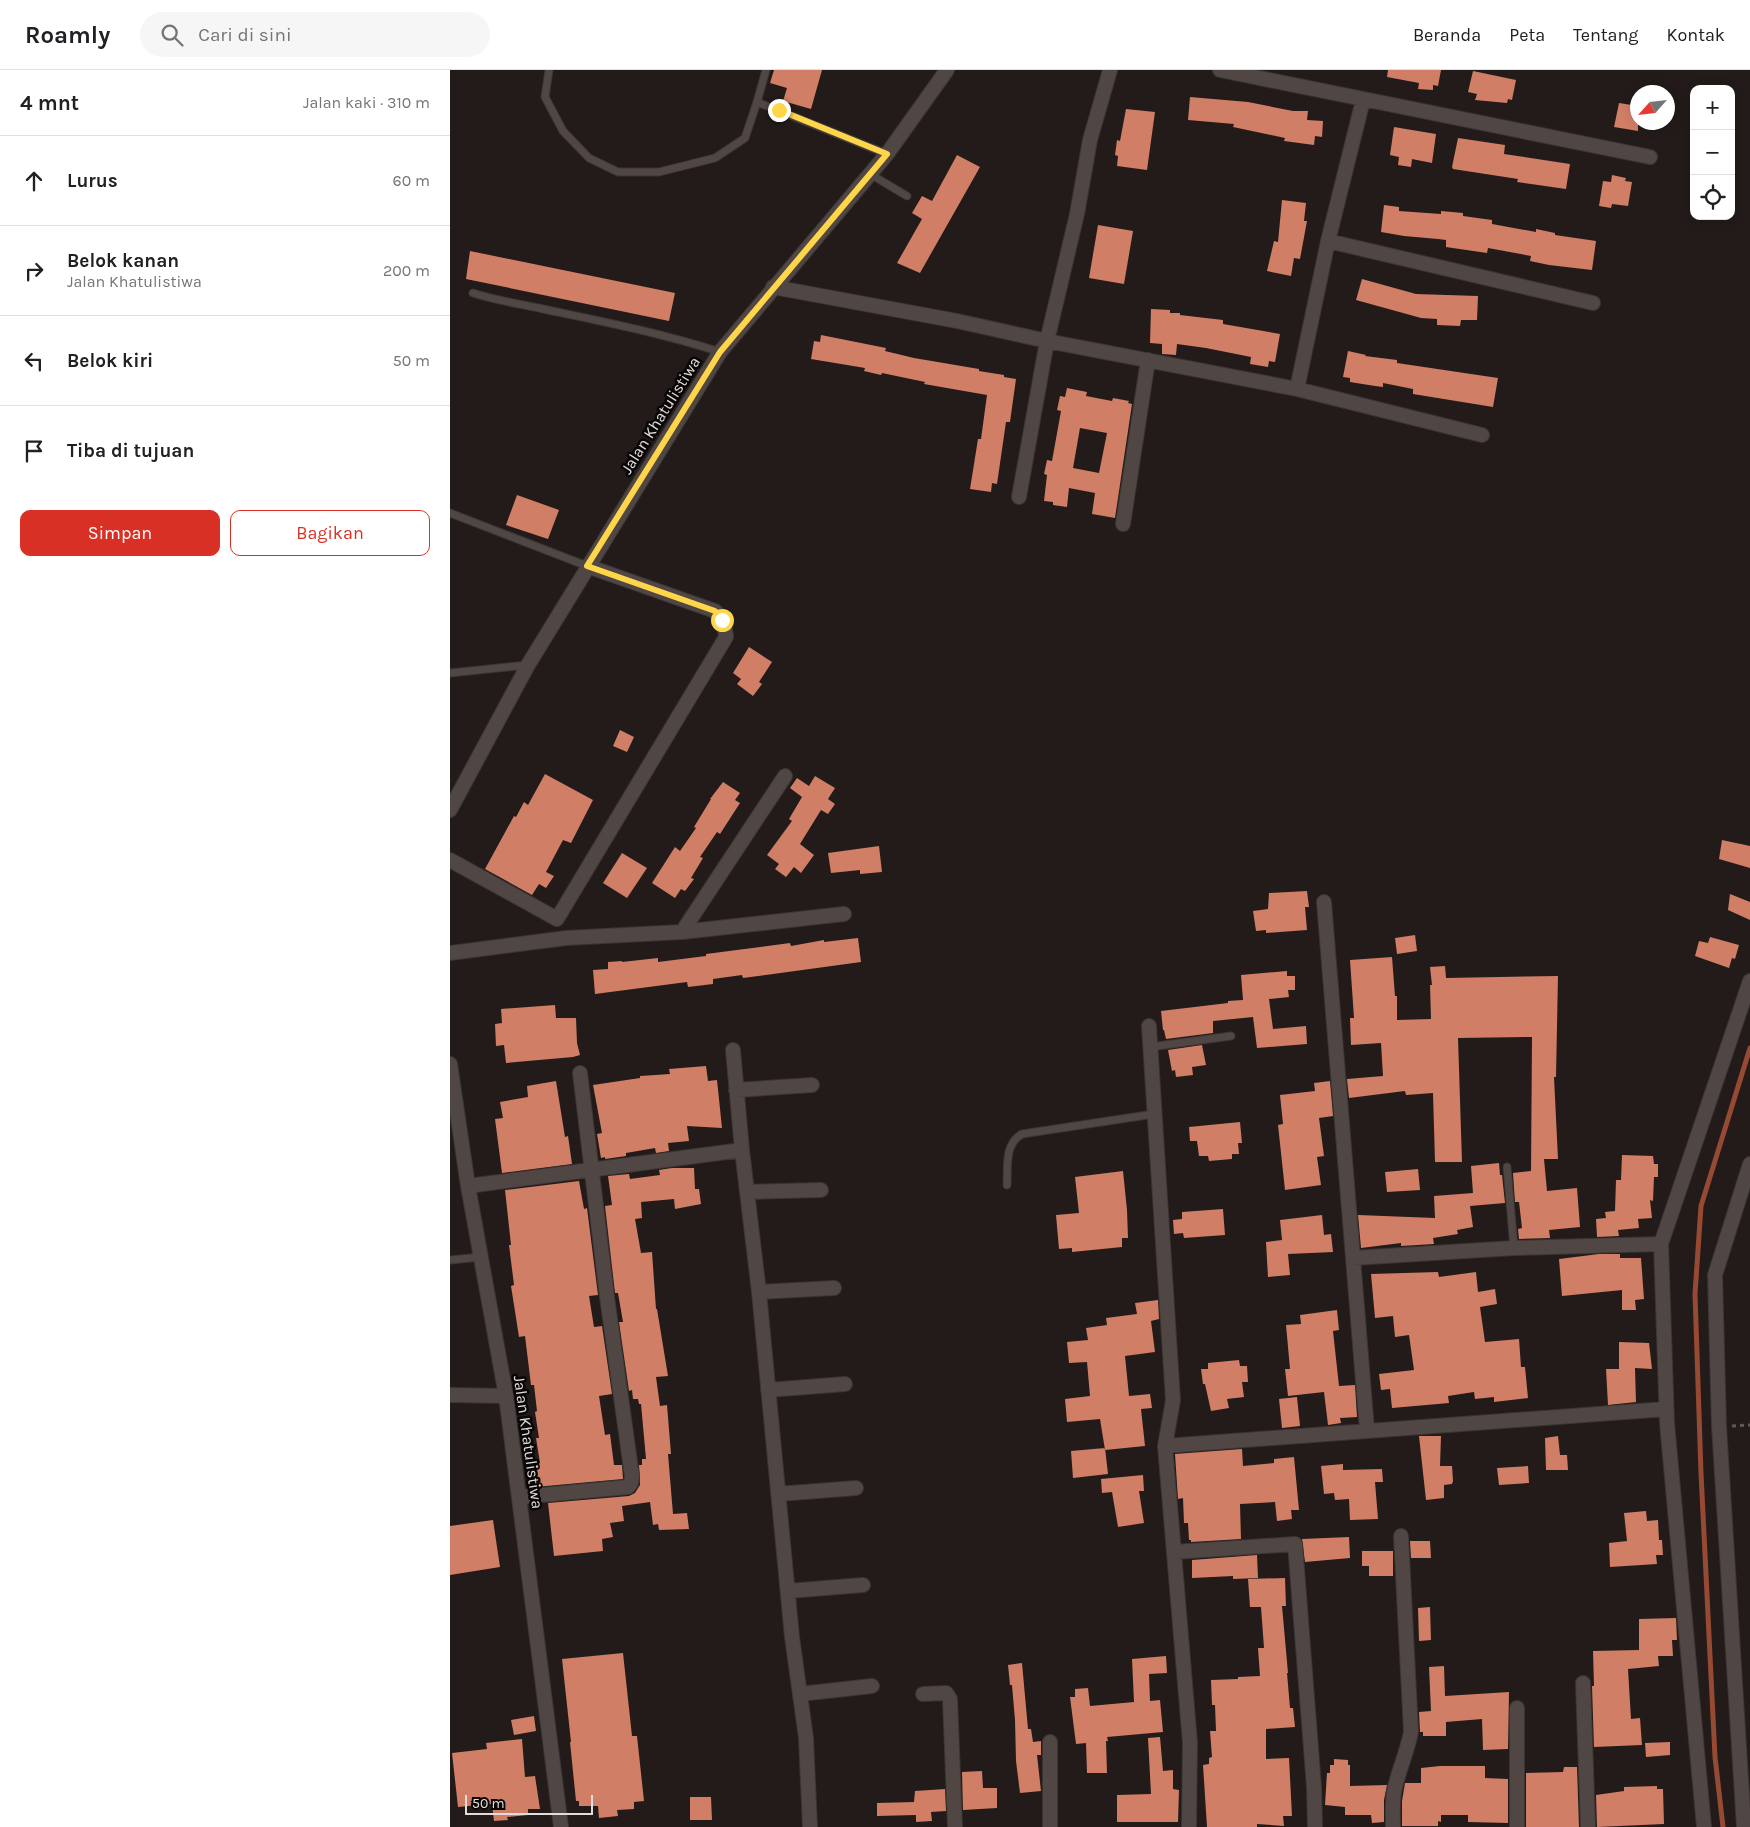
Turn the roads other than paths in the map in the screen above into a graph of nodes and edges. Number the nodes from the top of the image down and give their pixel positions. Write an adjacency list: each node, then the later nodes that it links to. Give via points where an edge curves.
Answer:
1 (549, 70): 7 (lane, via 545,97 563,131 589,158 618,172 659,172 715,158 745,138)
2 (766, 70): 7 (lane)
3 (947, 70): 8 (street, Jalan Khatulistiwa)
4 (1110, 70): 16 (street, via 1090,140 1077,214)
5 (1220, 70): 6 (street)
6 (1363, 100): 9 (street); 12 (street)
7 (757, 102): 8 (lane)
8 (887, 154): 10 (street, Jalan Khatulistiwa)
9 (1650, 157)
10 (870, 174): 11 (lane); 13 (street, Jalan Khatulistiwa)
11 (907, 196)
12 (1328, 241): 15 (street); 19 (street)
13 (773, 287): 16 (street); 17 (street, Jalan Khatulistiwa)
14 (472, 293): 17 (lane, via 685,340)
15 (1594, 303)
16 (1046, 341): 18 (street); 21 (street)
17 (720, 352): 24 (street, Jalan Khatulistiwa)
18 (1148, 360): 19 (street); 23 (street)
19 (1297, 389): 20 (street)
20 (1482, 435)
21 (1019, 497)
22 (450, 513): 24 (lane)
23 (1123, 524)
24 (587, 566): 25 (street, Jalan Khatulistiwa); 32 (street, via 715,611 726,628 726,637)
25 (528, 665): 26 (lane); 28 (street, Jalan Khatulistiwa)
26 (450, 673)
27 (785, 776): 33 (street)
28 (450, 810)
29 (450, 860): 32 (street)
30 (1324, 902): 57 (street)
31 (844, 914): 33 (street)
32 (557, 919): 34 (street)
33 (682, 932): 34 (street)
34 (566, 938): 35 (street)
35 (450, 953)
36 (1750, 982): 54 (street)
37 (1149, 1026): 39 (street)
38 (1231, 1036): 39 (lane)
39 (1150, 1048): 45 (street)
40 (733, 1050): 44 (street)
41 (450, 1064): 51 (street, Jalan Khatulistiwa)
42 (580, 1073): 49 (street)
43 (812, 1085): 44 (street)
44 (736, 1090): 46 (street)
45 (1154, 1114): 50 (lane, via 1022,1134 1010,1146); 67 (street, via 1172,1400)
46 (742, 1150): 49 (street); 53 (street)
47 (1750, 1164): 91 (street, via 1715,1275 1719,1426)
48 (1507, 1167): 55 (lane)
49 (592, 1169): 51 (street); 70 (street, via 631,1483 622,1488)
50 (1008, 1185)
51 (468, 1186): 56 (street, Jalan Khatulistiwa)
52 (821, 1190): 53 (street)
53 (748, 1192): 60 (street)
54 (1661, 1244): 55 (street); 65 (street)
55 (1514, 1248): 57 (street)
56 (482, 1257): 58 (lane); 64 (street, Jalan Khatulistiwa)
57 (1353, 1258): 66 (street)
58 (450, 1260)
59 (834, 1288): 60 (street)
60 (759, 1292): 62 (street)
61 (845, 1384): 62 (street)
62 (768, 1390): 69 (street)
63 (450, 1395): 64 (street)
64 (506, 1396): 70 (street, Jalan Khatulistiwa)
65 (1666, 1409): 66 (street); 90 (street)
66 (1367, 1430): 67 (street)
67 (1165, 1446): 72 (street)
68 (856, 1488): 69 (street)
69 (778, 1494): 74 (street)
70 (520, 1497): 81 (street, Jalan Khatulistiwa)
71 (1401, 1536): 87 (street, via 1411,1732 1394,1794)
72 (1174, 1552): 85 (street, via 1190,1742); 86 (street, via 1295,1544)
73 (863, 1585): 74 (street)
74 (788, 1591): 77 (street)
75 (1583, 1683): 89 (street)
76 (872, 1686): 77 (street)
77 (800, 1694): 82 (street, via 806,1738)
78 (923, 1694): 83 (street, via 946,1692 950,1699)
79 (1517, 1708): 88 (street)
80 (1050, 1742): 84 (street)
81 (560, 1827)
82 (810, 1827)
83 (955, 1827)
84 (1050, 1827)
85 (1189, 1827)
86 (1315, 1827)
87 (1393, 1827)
88 (1517, 1827)
89 (1588, 1827)
90 (1704, 1827)
91 (1744, 1827)

